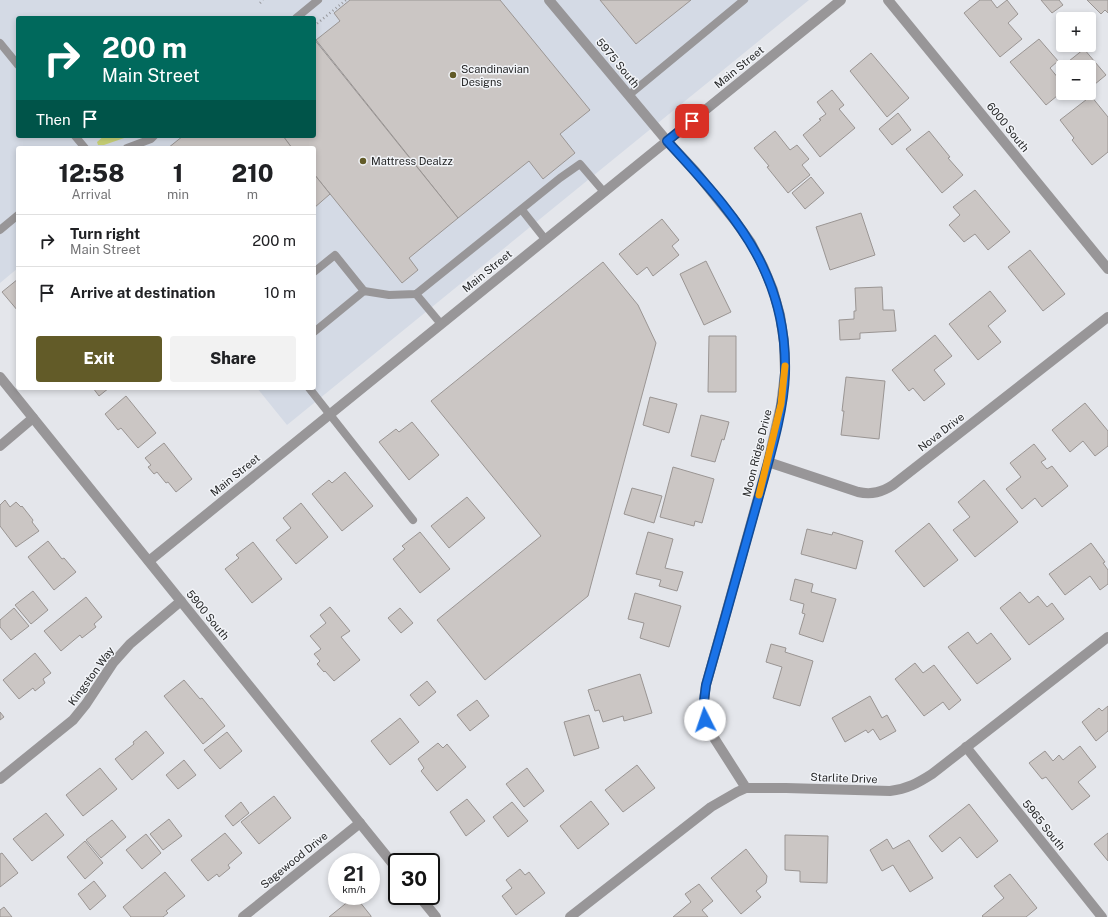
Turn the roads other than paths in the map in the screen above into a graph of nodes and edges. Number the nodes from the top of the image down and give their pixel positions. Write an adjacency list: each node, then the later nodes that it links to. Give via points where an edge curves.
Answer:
1 (318, 0): 6 (lane)
2 (549, 0): 9 (street, 5975 South)
3 (744, 0): 9 (lane)
4 (841, 0): 12 (street, Main Street)
5 (888, 0): 20 (street, 6000 South)
6 (298, 16)
7 (0, 43): 8 (lane)
8 (16, 63)
9 (629, 95): 12 (street, 5975 South)
10 (77, 138): 13 (lane)
11 (151, 138): 14 (lane)
12 (667, 141): 15 (street, Main Street); 32 (street, Moon Ridge Drive, via 695,171 751,243 773,290 780,315 785,373)
13 (84, 146)
14 (132, 146)
15 (604, 192): 16 (lane, via 580,164); 19 (street, Main Street)
16 (522, 210): 19 (lane); 23 (lane)
17 (16, 217): 18 (lane)
18 (0, 230)
19 (545, 239): 25 (street, Main Street)
20 (1108, 269)
21 (316, 270): 22 (lane, via 335,255)
22 (364, 290): 23 (lane, via 389,295); 26 (lane)
23 (416, 294): 25 (lane)
24 (1108, 317): 32 (street, Nova Drive, via 882,492 858,492)
25 (442, 324): 29 (street, Main Street)
26 (316, 330)
27 (0, 378): 30 (street, 5900 South)
28 (311, 390): 29 (lane)
29 (330, 414): 33 (lane); 34 (street, Main Street)
30 (33, 418): 31 (street); 34 (street, 5900 South)
31 (0, 446)
32 (768, 462): 39 (street, Moon Ridge Drive, via 706,685 703,709 709,730)
33 (413, 520)
34 (149, 561): 35 (street, 5900 South)
35 (181, 602): 38 (street, Kingston Way, via 130,644 113,663 73,720); 40 (street, 5900 South)
36 (1108, 637): 37 (street, Starlite Drive)
37 (966, 747): 39 (street, Starlite Drive, via 916,785 898,790); 46 (street, 5965 South)
38 (0, 779)
39 (746, 788): 45 (street, Starlite Drive, via 711,807)
40 (360, 822): 41 (street, 5900 South); 43 (street, Sagewood Drive)
41 (388, 858)
42 (426, 905): 44 (street)
43 (243, 917)
44 (436, 917)
45 (570, 917)
46 (1102, 917)

